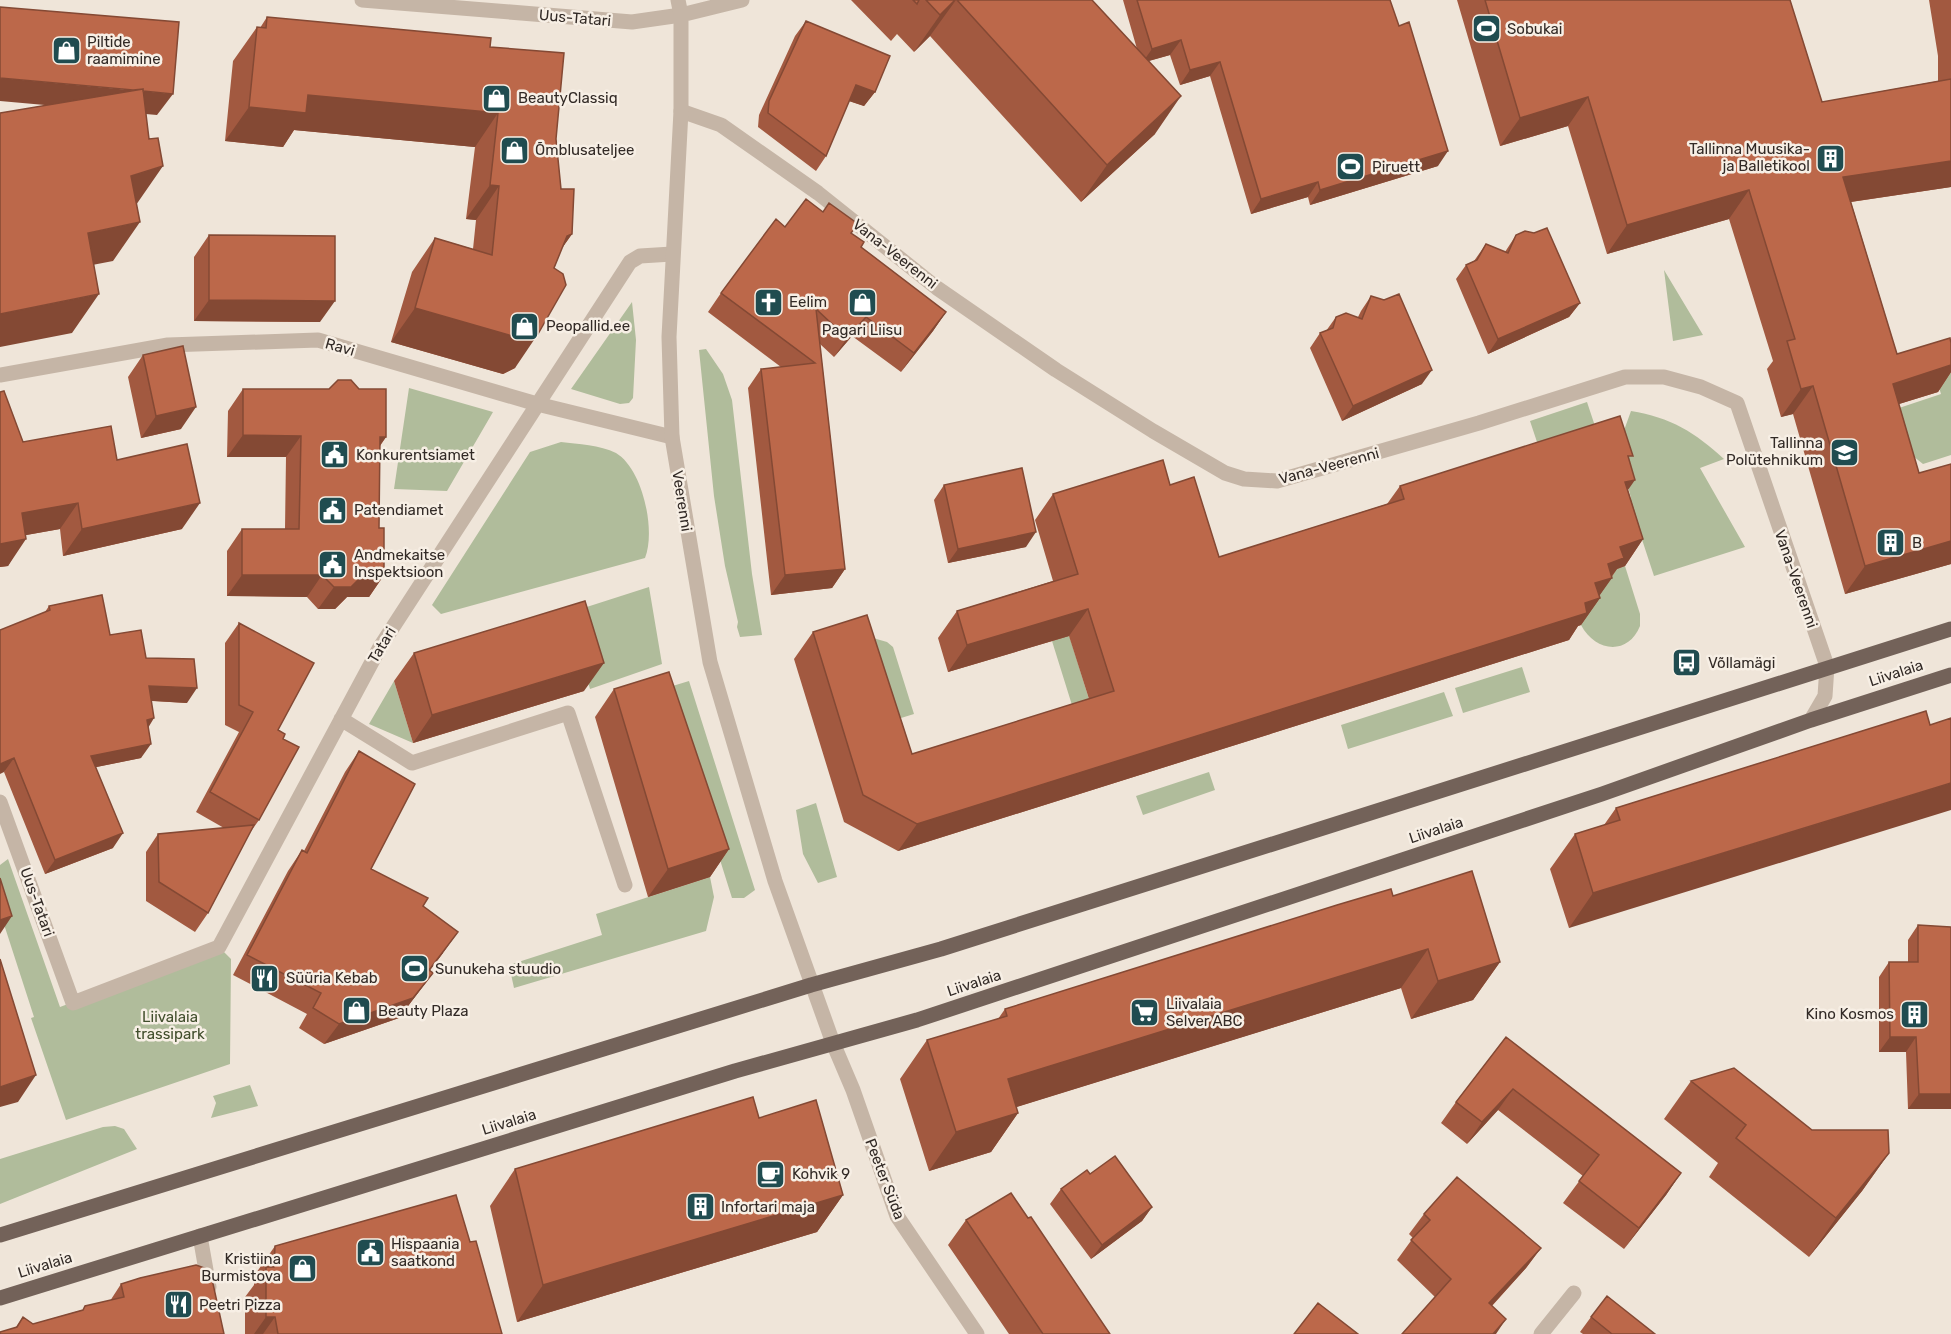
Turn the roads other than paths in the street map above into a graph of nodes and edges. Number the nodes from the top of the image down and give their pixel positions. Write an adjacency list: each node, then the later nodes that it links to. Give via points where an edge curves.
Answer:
1 (362, 0): 3 (street, Uus-Tatari, via 632,22)
2 (742, 0): 3 (street)
3 (680, 7): 4 (street, Veerenni)
4 (681, 111): 5 (street, Veerenni); 10 (street, Vana-Veerenni, via 721,125 818,194 947,295 1056,370 1225,473 1244,479 1277,482 1625,376 1664,376 1737,403)
5 (672, 254): 7 (street, Tatari, via 640,256 630,262); 8 (street, Veerenni)
6 (0, 375): 7 (street, Ravi, via 168,345 318,340)
7 (537, 404): 8 (street, Ravi); 12 (street, Tatari, via 380,647)
8 (672, 437): 16 (street, Veerenni, via 710,662 775,881)
9 (1951, 629): 10 (main road, Liivalaia)
10 (1827, 666): 13 (street, Vana-Veerenni, via 1825,696); 16 (main road, Liivalaia, via 941,949)
11 (1951, 675): 13 (main road, Liivalaia)
12 (341, 719): 15 (street, via 412,763 568,713); 17 (street, Tatari, via 219,947)
13 (1811, 720): 18 (main road, Liivalaia, via 1602,795 917,1020)
14 (0, 802): 17 (street, Uus-Tatari)
15 (625, 885)
16 (811, 985): 18 (street, Veerenni); 19 (main road, Liivalaia)
17 (73, 1003)
18 (833, 1043): 20 (main road, Liivalaia); 24 (street, Peeter Süda, via 897,1216)
19 (0, 1235)
20 (200, 1236): 22 (main road, Liivalaia); 23 (street)
21 (1574, 1293): 25 (street)
22 (0, 1298)
23 (212, 1304)
24 (977, 1334)
25 (1541, 1334)

